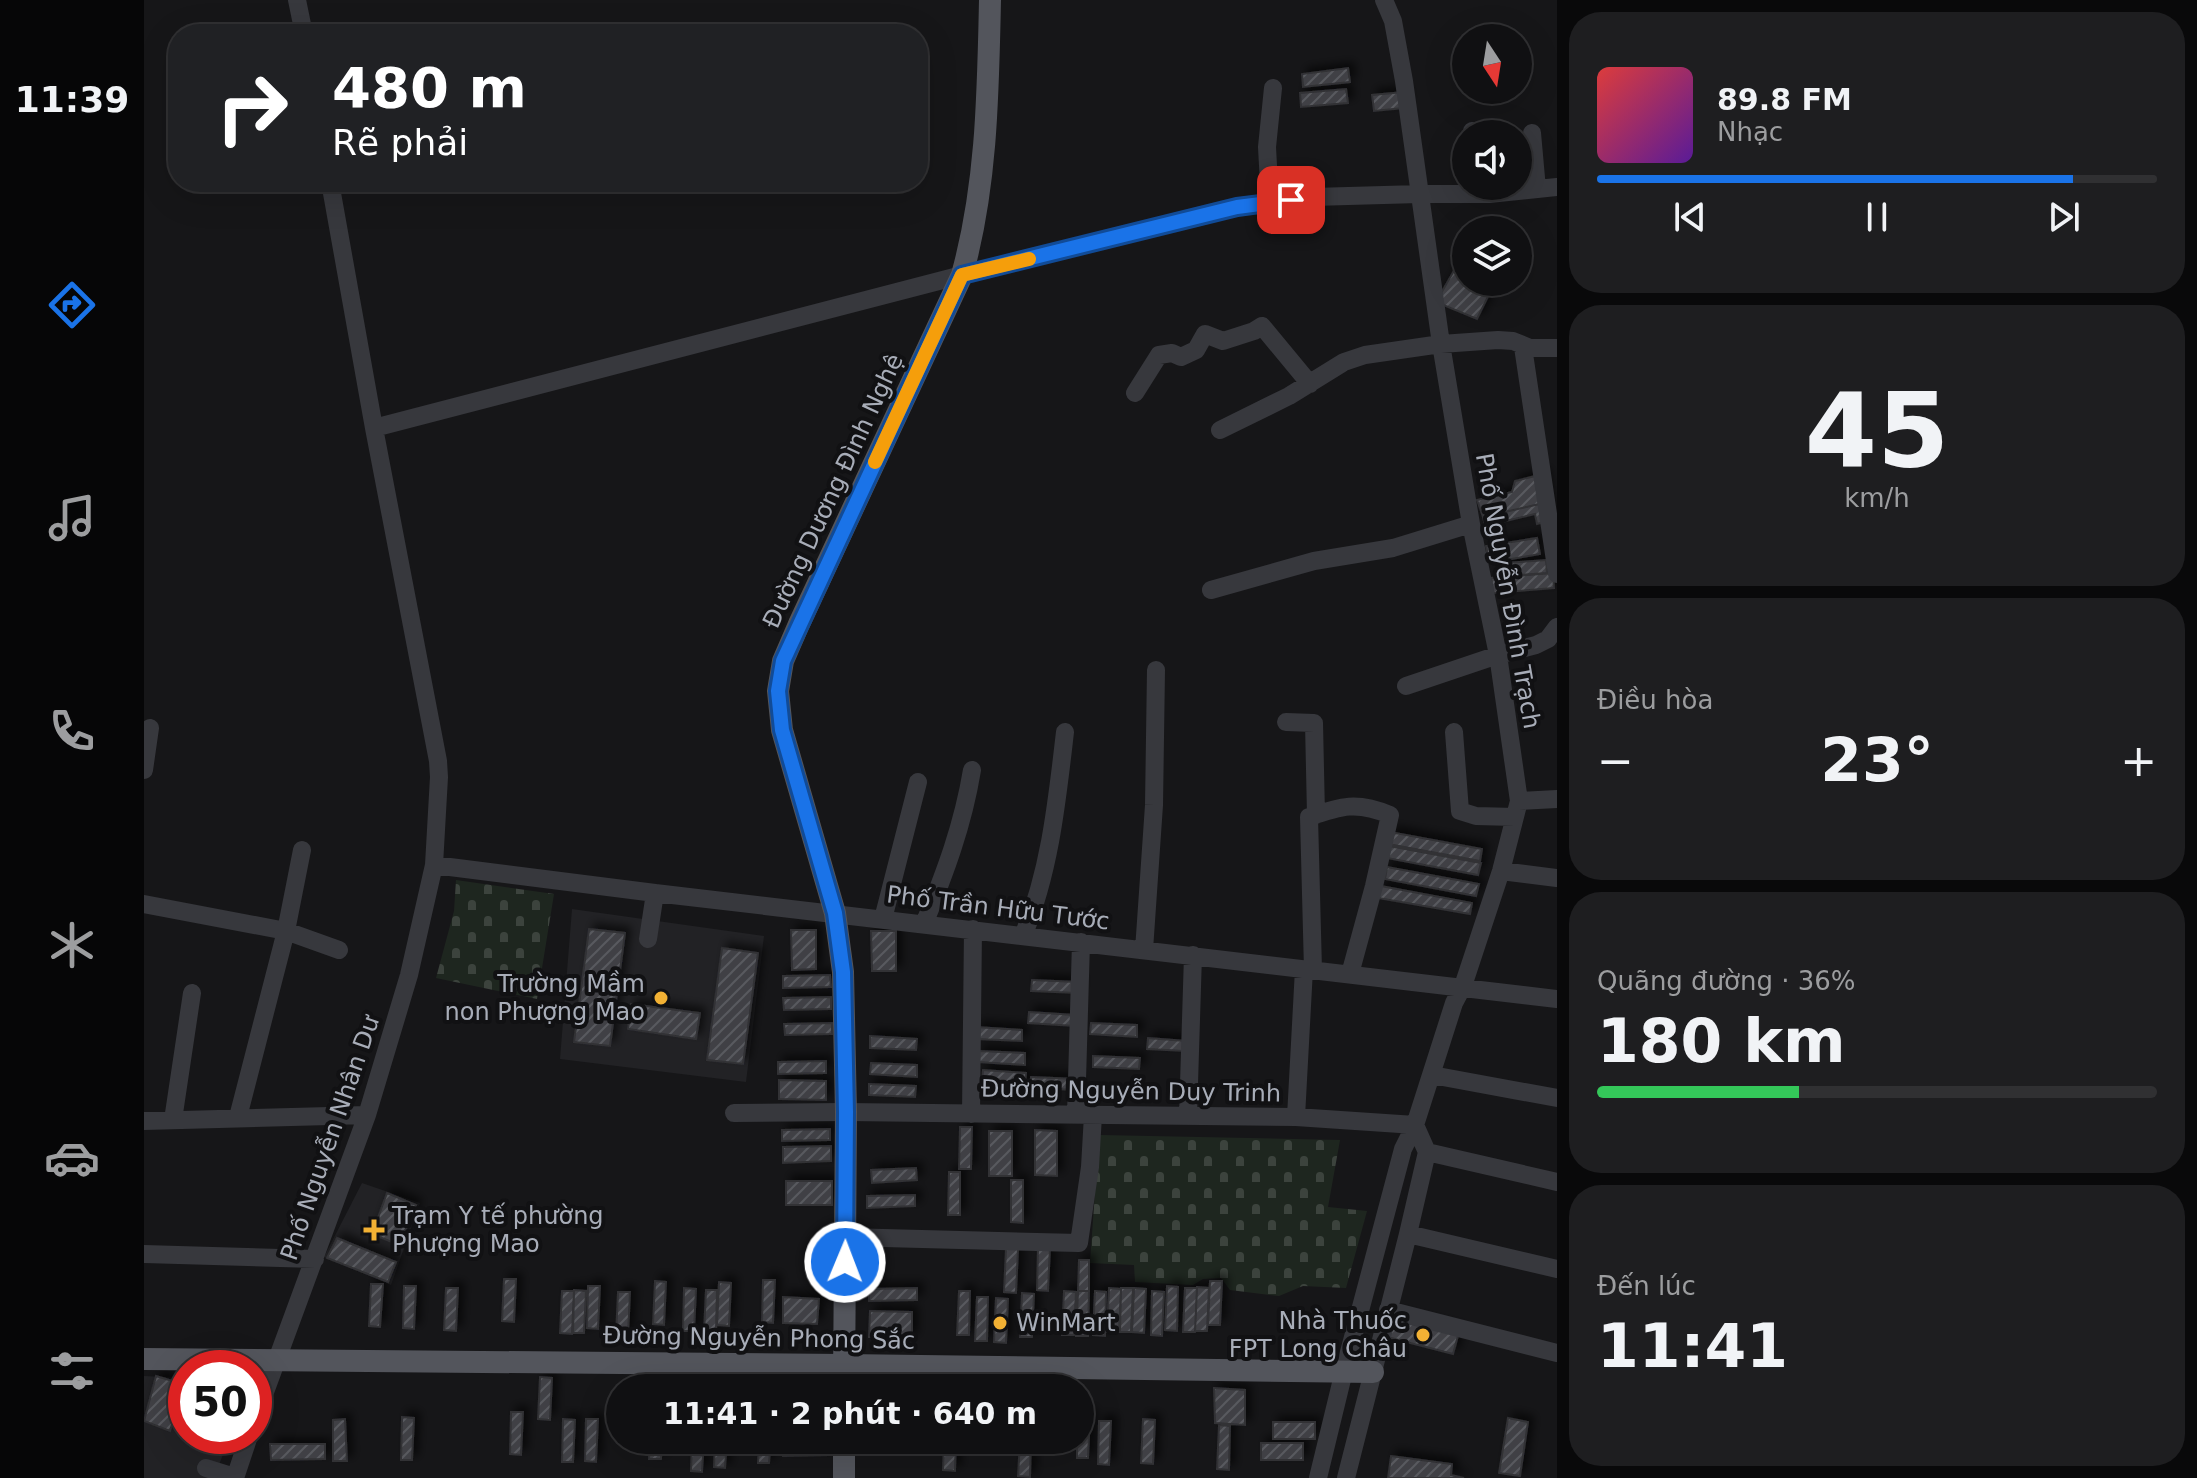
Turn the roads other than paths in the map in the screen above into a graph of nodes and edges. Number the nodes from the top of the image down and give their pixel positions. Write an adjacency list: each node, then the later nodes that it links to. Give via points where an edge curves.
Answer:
1 (297, 0): 4 (street)
2 (990, 0): 14 (main road, Đường Dương Đình Nghệ, via 982,178)
3 (1384, 0): 12 (street, Phố Nguyễn Đình Trạch, via 1402,66)
4 (302, 24)
5 (1273, 88): 13 (street, via 1267,147)
6 (1532, 133): 9 (street)
7 (1557, 187): 9 (street)
8 (1532, 189): 9 (street)
9 (1537, 189)
10 (332, 192): 20 (street, Phố Nguyễn Nhân Dư)
11 (1452, 192): 12 (street)
12 (1419, 194): 13 (street); 15 (street, Phố Nguyễn Đình Trạch)
13 (1270, 203): 14 (street)
14 (962, 275): 20 (street); 45 (main road, Đường Dương Đình Nghệ, via 799,624 778,681 782,730)
15 (1441, 344): 16 (street, via 1498,340); 18 (street, via 1365,355); 22 (street, Phố Nguyễn Đình Trạch)
16 (1523, 347): 17 (street); 23 (street)
17 (1557, 348)
18 (1310, 384): 19 (street, via 1262,326 1223,341 1205,334 1196,350 1181,357 1159,355); 21 (street)
19 (1135, 393)
20 (374, 428): 40 (street, Phố Nguyễn Nhân Dư, via 438,761)
21 (1220, 430)
22 (1471, 524): 24 (street, via 1393,548 1314,561); 26 (street, Phố Nguyễn Đình Trạch)
23 (1557, 574)
24 (1211, 590)
25 (1557, 627): 26 (street, via 1536,645)
26 (1498, 655): 28 (street); 37 (street, Phố Nguyễn Đình Trạch)
27 (1156, 670): 54 (street)
28 (1406, 686)
29 (1286, 722): 38 (street, via 1314,723)
30 (150, 728): 33 (street)
31 (1065, 732): 50 (street, via 1045,868)
32 (1454, 732): 37 (street, via 1460,811 1476,816)
33 (144, 770)
34 (972, 770): 47 (street, via 966,808)
35 (918, 782): 46 (street)
36 (1557, 799): 37 (street)
37 (1517, 809): 41 (street, Phố Nguyễn Đình Trạch)
38 (1316, 815): 56 (street, via 1309,817); 57 (street, via 1345,806 1371,807 1390,815)
39 (302, 850): 49 (street)
40 (434, 865): 43 (street, Phố Trần Hữu Tước); 66 (street, Phố Nguyễn Nhân Dư, via 409,975)
41 (1501, 871): 42 (street); 58 (street, Phố Nguyễn Đình Trạch)
42 (1557, 878)
43 (655, 893): 45 (street, Phố Trần Hữu Tước); 51 (street)
44 (144, 904): 49 (street)
45 (835, 913): 46 (street, Phố Trần Hữu Tước); 63 (main road, Đường Dương Đình Nghệ, via 843,972)
46 (883, 919): 47 (street, Phố Trần Hữu Tước)
47 (924, 924): 48 (street, Phố Trần Hữu Tước)
48 (973, 929): 50 (street, Phố Trần Hữu Tước); 65 (street)
49 (286, 931): 53 (street); 69 (street)
50 (1023, 936): 52 (street, Phố Trần Hữu Tước)
51 (648, 939)
52 (1081, 942): 54 (street, Phố Trần Hữu Tước); 67 (street)
53 (339, 950)
54 (1144, 950): 55 (street, Phố Trần Hữu Tước)
55 (1193, 955): 56 (street, Phố Trần Hữu Tước); 68 (street)
56 (1308, 970): 57 (street, Phố Trần Hữu Tước); 70 (street)
57 (1350, 974): 58 (street, Phố Trần Hữu Tước)
58 (1463, 986): 60 (street, Phố Trần Hữu Tước); 61 (street, Phố Nguyễn Đình Trạch)
59 (192, 993): 71 (street)
60 (1557, 999)
61 (1432, 1075): 62 (street); 73 (street, Phố Nguyễn Đình Trạch)
62 (1557, 1098)
63 (846, 1112): 64 (street, Đường Nguyễn Duy Trinh); 65 (street, Đường Nguyễn Duy Trinh); 77 (main road, Đường Dương Đình Nghệ)
64 (734, 1113)
65 (971, 1114): 67 (street, Đường Nguyễn Duy Trinh)
66 (367, 1115): 69 (street); 79 (street, Phố Nguyễn Nhân Dư)
67 (1085, 1115): 68 (street, Đường Nguyễn Duy Trinh); 77 (street, via 1090,1167 1079,1243)
68 (1188, 1116): 70 (street, Đường Nguyễn Duy Trinh)
69 (238, 1117): 71 (street)
70 (1296, 1117): 73 (street, Đường Nguyễn Duy Trinh)
71 (173, 1120): 72 (street)
72 (144, 1121)
73 (1415, 1125): 74 (street); 87 (street, Phố Nguyễn Đình Trạch, via 1403,1149)
74 (1427, 1152): 75 (street); 76 (street)
75 (1557, 1182)
76 (1408, 1234): 80 (street); 81 (street)
77 (845, 1237): 85 (main road, Đường Dương Đình Nghệ)
78 (144, 1254): 79 (street)
79 (315, 1259): 84 (street, Phố Nguyễn Nhân Dư)
80 (1557, 1269)
81 (1388, 1310): 82 (street); 88 (street)
82 (1557, 1353)
83 (144, 1359): 84 (main road, Đường Nguyễn Phong Sắc)
84 (275, 1361): 85 (main road, Đường Nguyễn Phong Sắc); 86 (street, Phố Nguyễn Nhân Dư)
85 (844, 1365): 87 (main road, Đường Nguyễn Phong Sắc); 89 (main road, Đường Dương Đình Nghệ)
86 (272, 1370)
87 (1344, 1371): 88 (main road, Đường Nguyễn Phong Sắc); 95 (street, Phố Nguyễn Đình Trạch)
88 (1373, 1372): 96 (street)
89 (844, 1374)
90 (243, 1454): 93 (street)
91 (844, 1454): 94 (main road)
92 (206, 1468): 93 (street)
93 (235, 1478)
94 (844, 1478)
95 (1318, 1478)
96 (1346, 1478)

